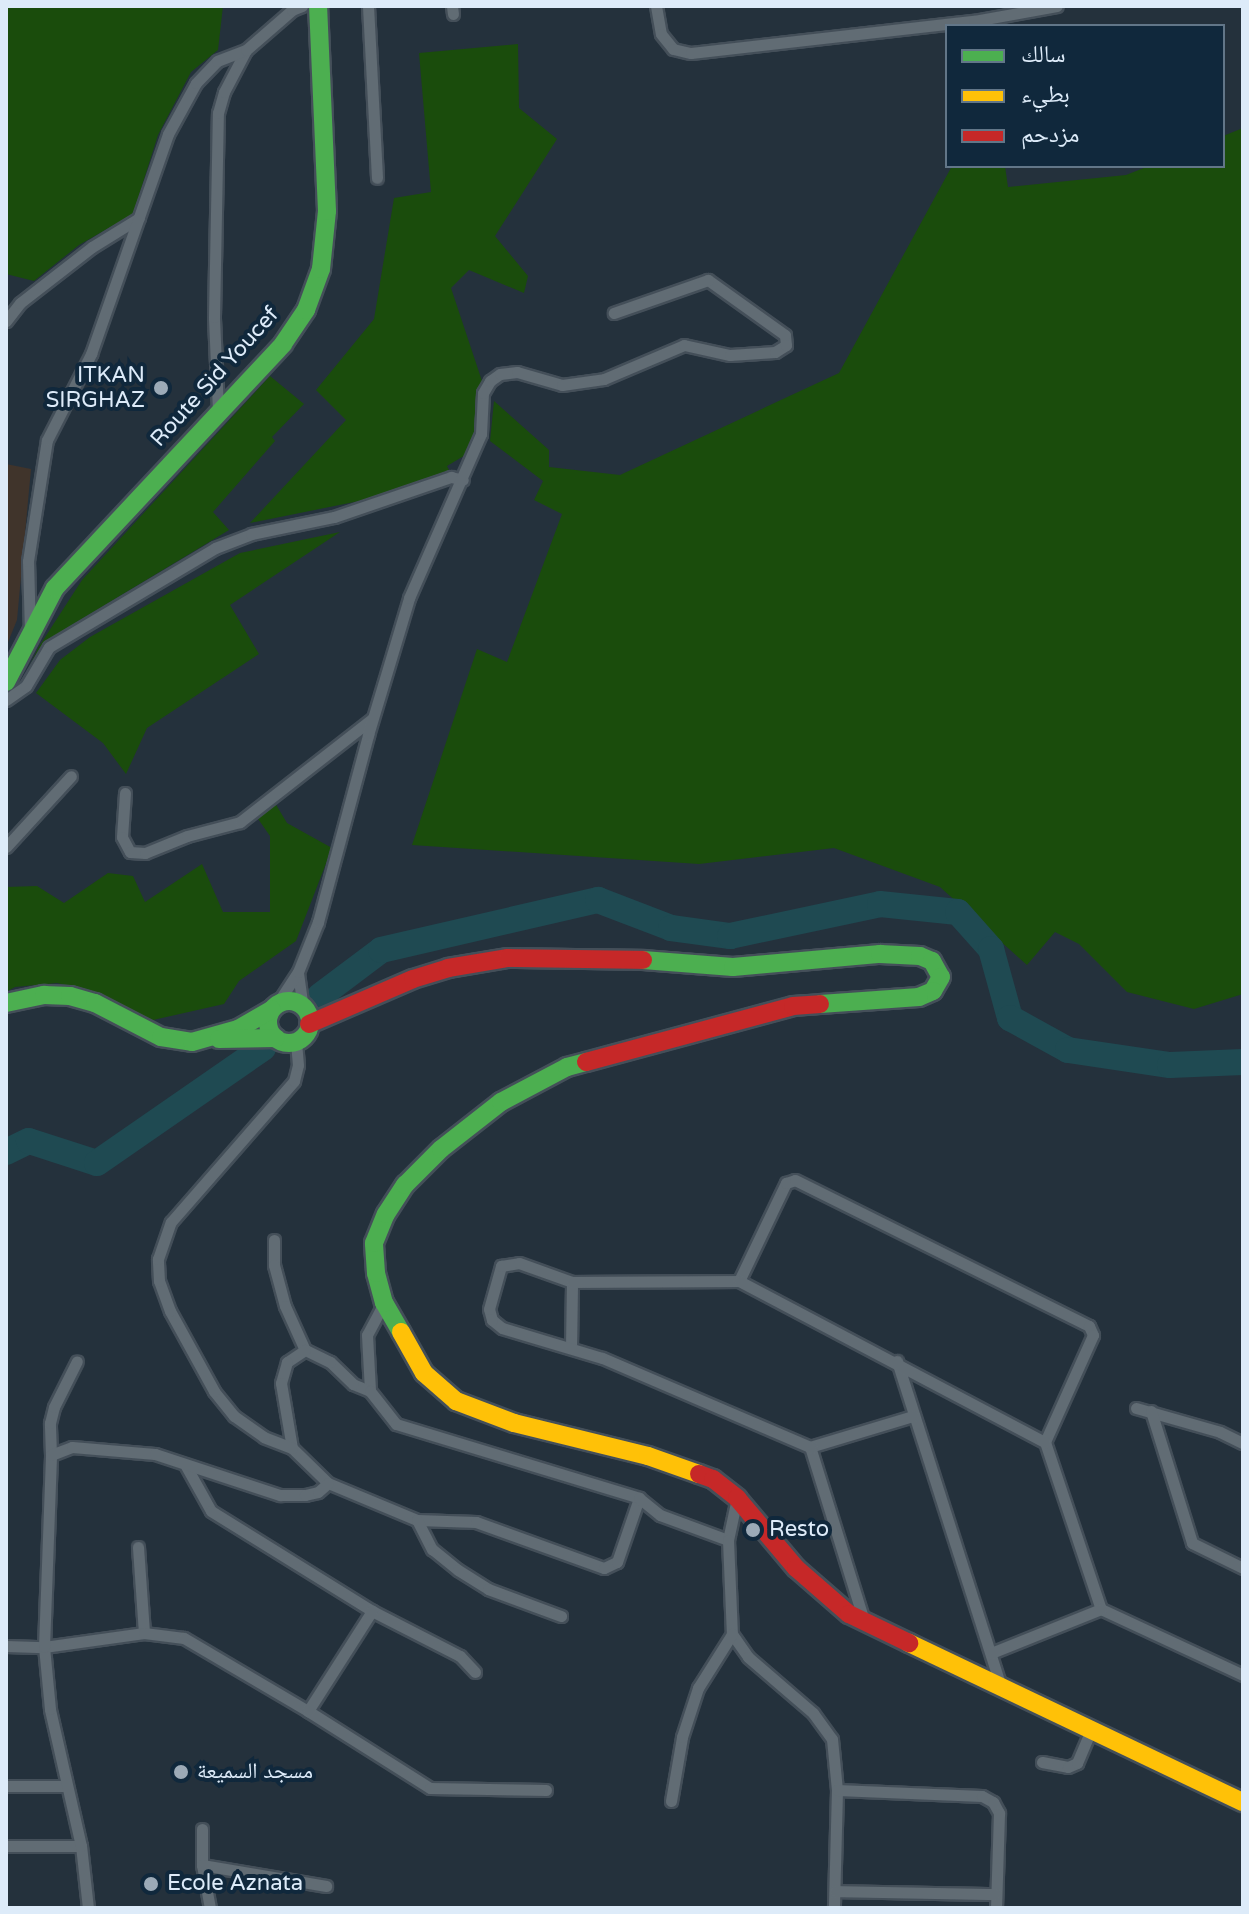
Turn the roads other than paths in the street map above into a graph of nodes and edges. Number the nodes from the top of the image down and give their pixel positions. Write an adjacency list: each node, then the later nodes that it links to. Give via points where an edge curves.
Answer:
1 (302, 6): 8 (street)
2 (318, 6): 13 (main road, Route Sid Youcef, via 327,211 321,269 306,310 283,344)
3 (368, 6): 9 (street)
4 (656, 6): 6 (street, via 661,34 673,49 691,53)
5 (1057, 6): 7 (street)
6 (945, 24)
7 (947, 24)
8 (246, 50): 10 (street, via 217,61 196,83 168,134); 13 (street, via 218,113)
9 (377, 178)
10 (139, 218): 12 (street, via 92,247 20,303); 15 (street, via 91,354 47,440 28,561)
11 (614, 313): 14 (street, via 708,280 785,335 786,345 775,352 730,355 684,345 604,379 562,385 517,372 500,374 483,393 481,434)
12 (6, 321)
13 (218, 410): 15 (main road, Route Sid Youcef, via 55,588)
14 (463, 480): 17 (street, via 451,477 334,517 251,534 215,548 49,647 26,686); 18 (street, via 409,598)
15 (30, 632): 16 (main road, Route Sid Youcef)
16 (6, 682)
17 (6, 700)
18 (373, 719): 20 (street, via 240,822 145,853 130,852 122,837); 22 (street, via 340,852)
19 (71, 776): 21 (street)
20 (125, 793)
21 (6, 847)
22 (298, 972): 24 (street); 25 (street)
23 (6, 1003): 26 (main road, via 70,996 174,1041)
24 (275, 1006): 25 (main road, via 295,1002); 26 (main road); 27 (main road, via 269,1027)
25 (306, 1015): 28 (main road, via 305,1034); 32 (main road, via 448,968 508,958 625,958 733,967 880,954 920,956 932,961 941,977 933,991 919,997 793,1006 634,1046 567,1067 501,1102 441,1149 405,1185 386,1214 374,1243)
26 (213, 1038): 27 (main road)
27 (276, 1038): 28 (main road)
28 (296, 1041): 44 (street, via 294,1081 171,1222 158,1259 170,1311 214,1391 234,1416)
29 (274, 1240): 34 (street, via 274,1265 285,1306)
30 (739, 1281): 31 (street); 36 (street); 41 (street, via 786,1183 795,1180 1089,1326 1093,1335)
31 (572, 1282): 33 (street); 33 (street, via 509,1262 501,1266 489,1309 502,1328)
32 (384, 1303): 37 (street, via 367,1335); 49 (main road, via 424,1373 456,1401 514,1423 648,1456 713,1479)
33 (571, 1348): 43 (street)
34 (305, 1350): 37 (street); 44 (street, via 287,1362 281,1383)
35 (77, 1361): 45 (street, via 54,1407)
36 (897, 1361): 40 (street); 41 (street)
37 (370, 1391): 48 (street, via 396,1424)
38 (1136, 1408): 39 (street)
39 (1151, 1411): 42 (street); 53 (street, via 1192,1543)
40 (913, 1416): 43 (street); 62 (street)
41 (1045, 1442): 54 (street)
42 (1243, 1443)
43 (810, 1447): 57 (street)
44 (292, 1448): 47 (street)
45 (51, 1455): 46 (street, via 72,1447 131,1451); 61 (street)
46 (186, 1466): 47 (street, via 280,1495 318,1492); 55 (street, via 211,1511)
47 (328, 1483): 50 (street)
48 (639, 1498): 50 (street, via 611,1567 476,1522); 51 (street, via 660,1515)
49 (737, 1498): 51 (street); 57 (main road, via 796,1568)
50 (417, 1520): 56 (street, via 432,1549 458,1570 488,1589)
51 (728, 1540): 59 (street)
52 (138, 1547): 58 (street)
53 (1243, 1568)
54 (1101, 1609): 62 (street); 64 (street)
55 (372, 1611): 63 (street, via 460,1656); 66 (street)
56 (561, 1616)
57 (864, 1621): 65 (main road)
58 (144, 1633): 61 (street); 66 (street, via 184,1638)
59 (732, 1634): 72 (street, via 748,1657 824,1725 832,1739); 73 (street, via 698,1688 682,1737)
60 (6, 1646): 61 (street)
61 (44, 1647): 70 (street)
62 (991, 1653): 65 (street)
63 (475, 1672)
64 (1243, 1675)
65 (1001, 1687): 67 (main road)
66 (308, 1711): 71 (street, via 430,1788)
67 (1090, 1732): 68 (street, via 1077,1763 1068,1767); 74 (main road)
68 (1042, 1762)
69 (6, 1786): 70 (street)
70 (65, 1786): 77 (street)
71 (546, 1790)
72 (837, 1790): 80 (street); 81 (street, via 988,1798 999,1813)
73 (671, 1801)
74 (1243, 1802)
75 (202, 1829): 78 (street)
76 (6, 1846): 77 (street)
77 (81, 1846): 82 (street)
78 (202, 1865): 79 (street); 83 (street)
79 (326, 1886)
80 (835, 1891): 81 (street); 84 (street)
81 (995, 1894): 85 (street)
82 (88, 1908)
83 (210, 1908)
84 (834, 1908)
85 (996, 1908)

